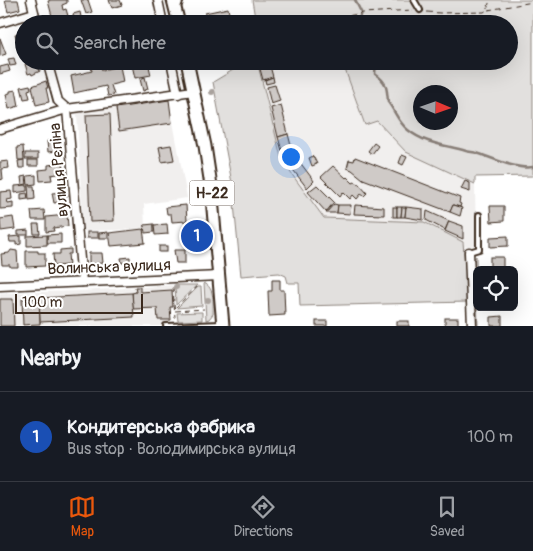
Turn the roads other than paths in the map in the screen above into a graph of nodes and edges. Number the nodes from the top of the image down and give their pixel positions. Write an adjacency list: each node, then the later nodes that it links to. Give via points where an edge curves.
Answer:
1 (31, 0): 8 (street)
2 (158, 0): 10 (street)
3 (174, 0): 7 (main road)
4 (180, 0): 7 (lane)
5 (414, 0): 6 (lane)
6 (420, 10)
7 (176, 12): 11 (main road)
8 (34, 14): 9 (street)
9 (30, 15)
10 (161, 15)
11 (177, 15)
12 (15, 19): 13 (street)
13 (0, 23)
14 (50, 70): 19 (street, вулиця Рєпіна, via 58,101)
15 (173, 70): 18 (street)
16 (189, 70): 17 (main road, Н-22)
17 (193, 91): 18 (street); 23 (main road, Н-22, via 211,186)
18 (178, 94): 19 (street)
19 (67, 109): 20 (street); 24 (street, вулиця Рєпіна)
20 (0, 129)
21 (479, 215): 22 (lane, via 479,249)
22 (468, 252): 29 (street)
23 (220, 276): 24 (street, Волинська вулиця); 27 (main road, Н-22)
24 (82, 282): 25 (street, Волинська вулиця)
25 (0, 286)
26 (176, 325): 27 (lane); 28 (lane)
27 (223, 325)
28 (166, 326)
29 (472, 326)

